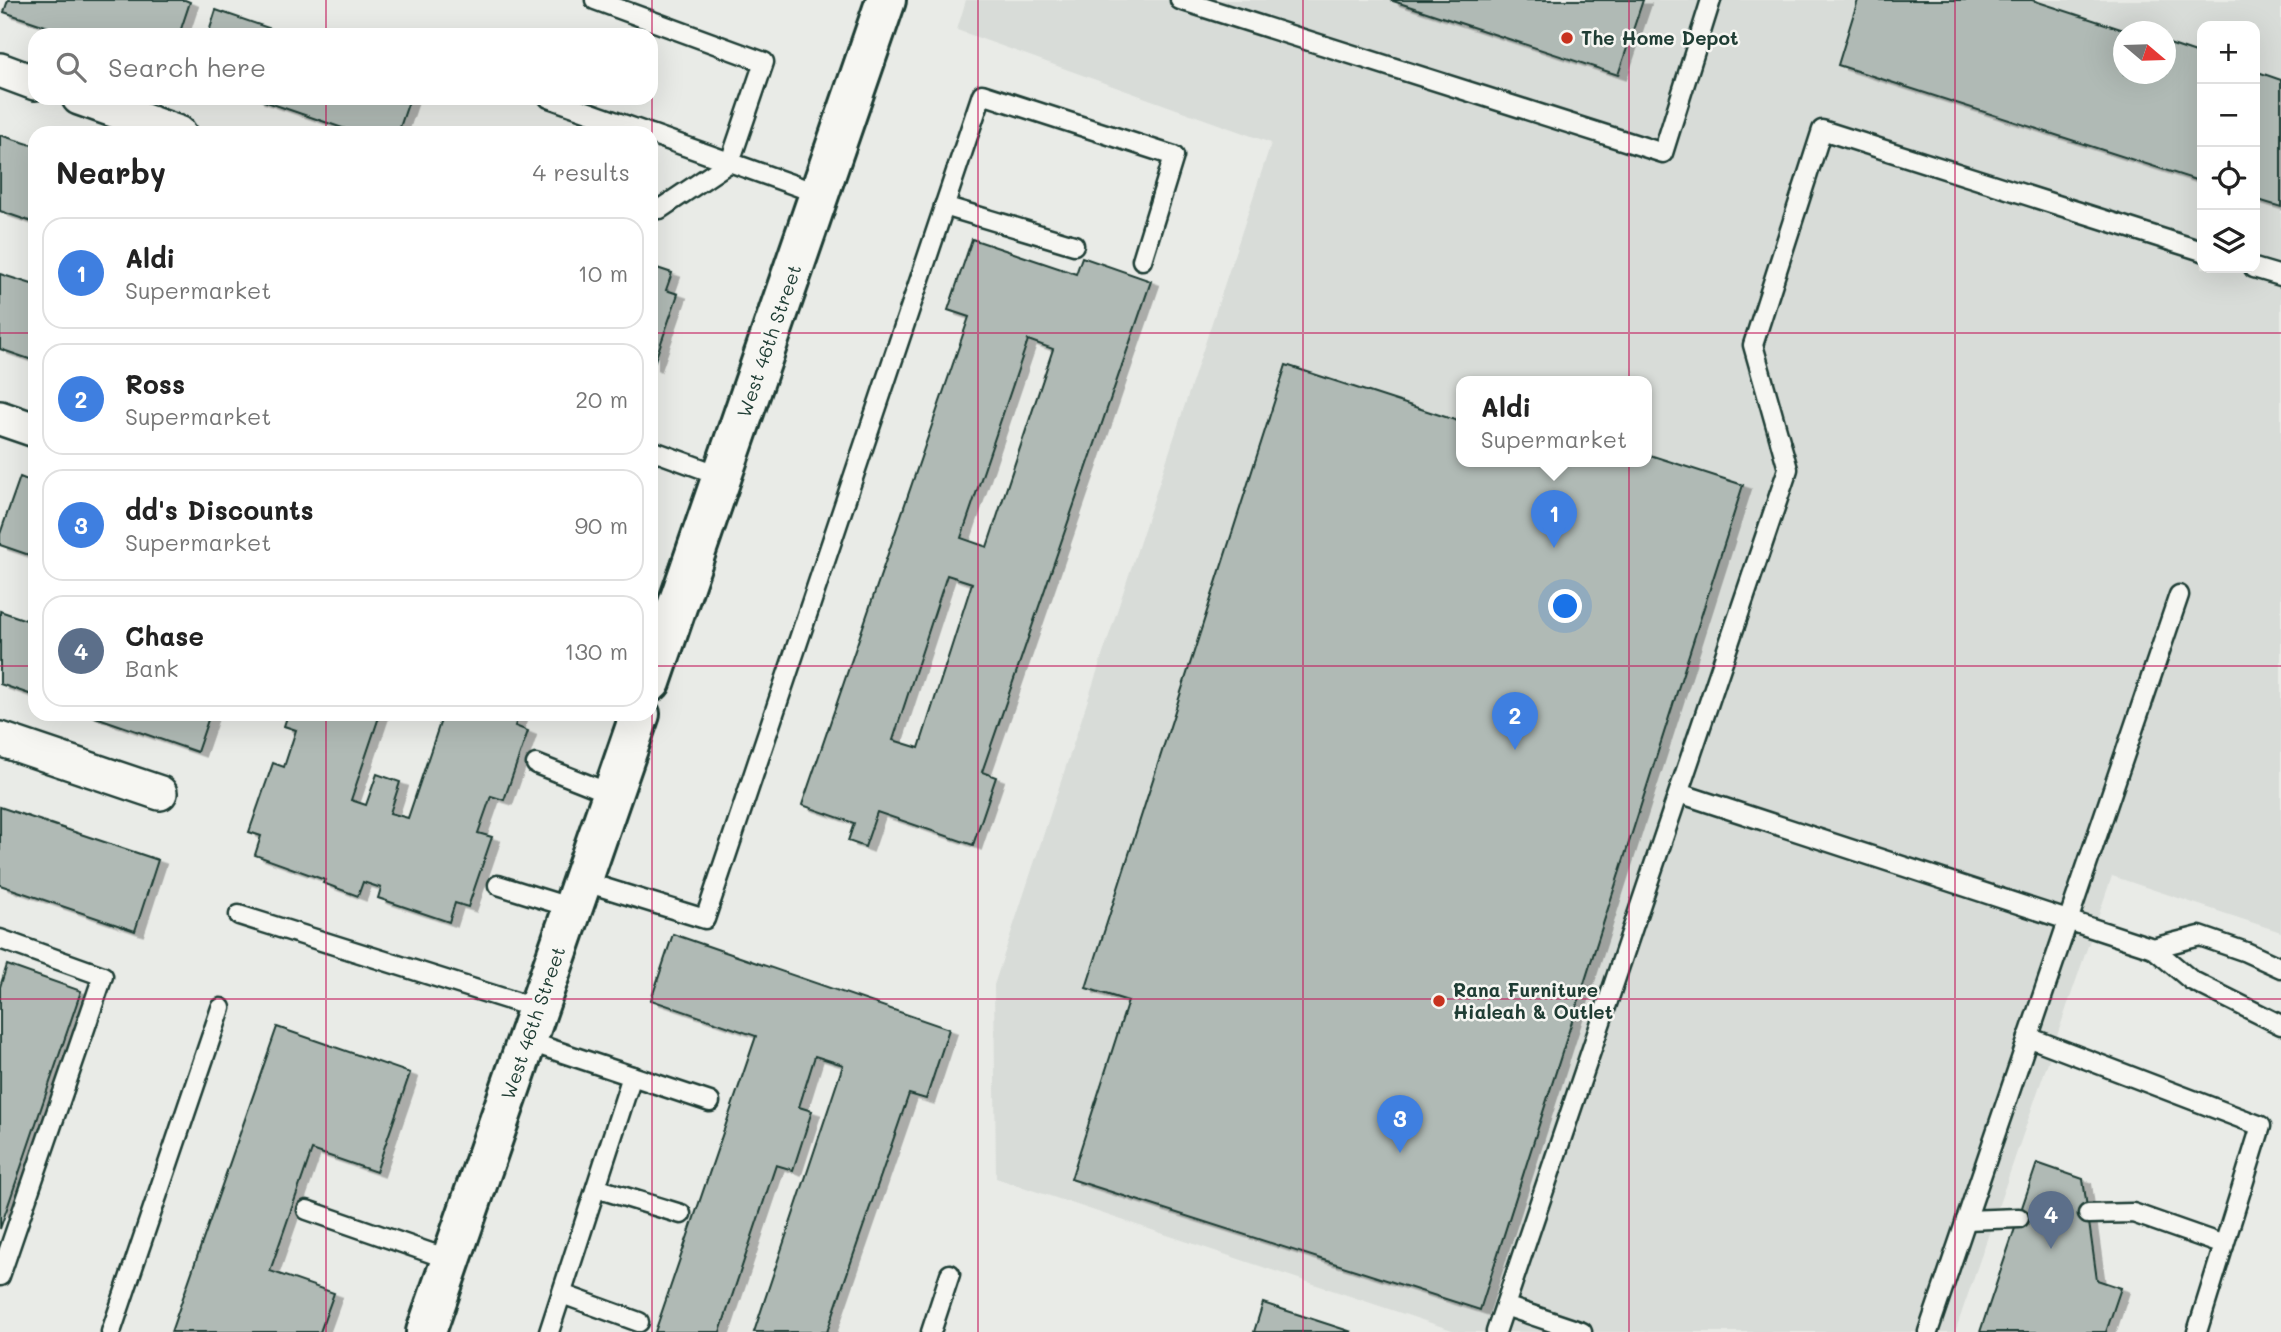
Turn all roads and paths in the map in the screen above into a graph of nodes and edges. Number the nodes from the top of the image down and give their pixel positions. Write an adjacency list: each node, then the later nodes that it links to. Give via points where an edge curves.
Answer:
1 (595, 0): 12 (lane, via 764,62)
2 (886, 0): 13 (street, West 46th Street)
3 (1180, 0): 4 (lane, via 1663,153)
4 (1711, 0)
5 (0, 70): 6 (street)
6 (28, 80)
7 (99, 105): 9 (street)
8 (568, 105): 10 (lane)
9 (158, 126)
10 (627, 126)
11 (658, 137): 12 (lane)
12 (730, 162): 13 (lane); 15 (lane)
13 (820, 194): 24 (street, West 46th Street)
14 (944, 206): 16 (lane); 18 (lane, via 982,94 1174,156); 34 (lane, via 705,919)
15 (658, 208)
16 (1074, 246)
17 (2197, 249): 31 (lane, via 1822,130 1753,345 1788,469)
18 (1142, 260)
19 (2260, 270): 20 (lane)
20 (2281, 276)
21 (0, 418): 22 (street)
22 (28, 428)
23 (658, 453): 24 (lane)
24 (722, 477): 26 (street, West 46th Street)
25 (2179, 595): 36 (lane)
26 (658, 657)
27 (638, 721): 32 (street, West 46th Street)
28 (0, 739): 30 (street)
29 (536, 764): 32 (lane)
30 (160, 793)
31 (1679, 793): 36 (lane); 57 (lane)
32 (612, 794): 34 (street, West 46th Street)
33 (498, 885): 34 (lane)
34 (577, 895): 41 (street, West 46th Street)
35 (239, 915): 41 (lane)
36 (2068, 920): 38 (lane); 43 (lane)
37 (0, 939): 55 (lane, via 103,976)
38 (2153, 948): 39 (lane, via 2200,936); 42 (lane, via 2192,980)
39 (2281, 968)
40 (222, 1008): 59 (lane)
41 (532, 1025): 44 (lane); 53 (street, West 46th Street)
42 (2281, 1025)
43 (2028, 1037): 51 (lane); 52 (lane, via 2260,1126)
44 (632, 1076): 45 (lane); 46 (lane)
45 (710, 1102)
46 (596, 1188): 48 (lane); 56 (lane)
47 (307, 1210): 53 (lane)
48 (681, 1214)
49 (2088, 1214): 52 (lane, via 2133,1213)
50 (2019, 1218): 51 (lane)
51 (1966, 1220): 65 (lane)
52 (2224, 1245): 66 (lane)
53 (451, 1260): 60 (street, West 46th Street)
54 (950, 1274): 62 (lane)
55 (0, 1276)
56 (562, 1294): 58 (lane); 61 (lane)
57 (1505, 1306): 63 (lane); 64 (lane)
58 (639, 1322)
59 (111, 1332)
60 (426, 1332)
61 (549, 1332)
62 (931, 1332)
63 (1496, 1332)
64 (1582, 1332)
65 (1928, 1332)
66 (2197, 1332)

